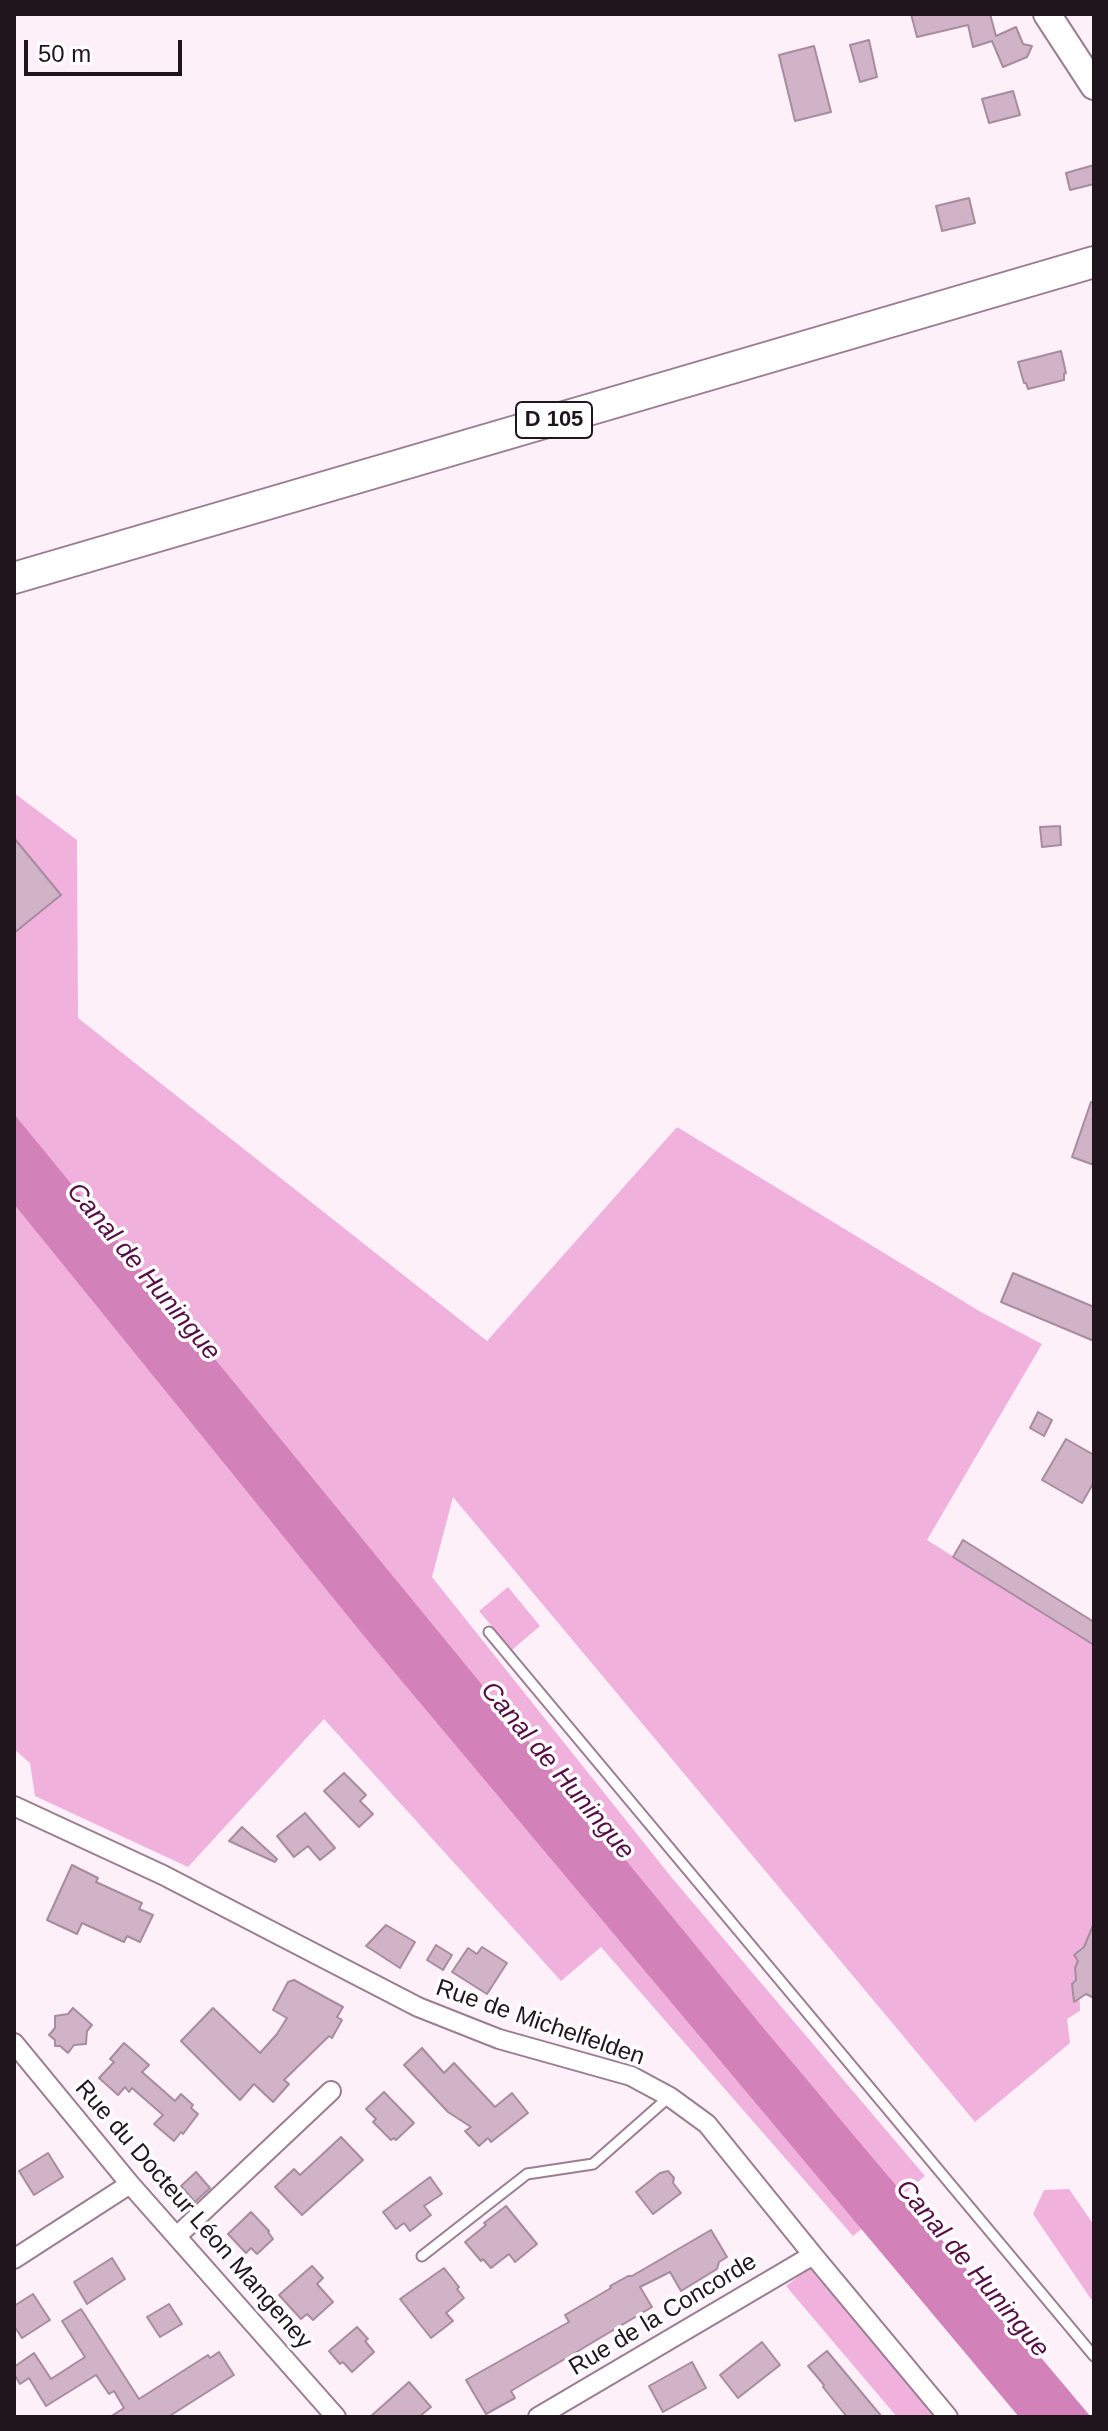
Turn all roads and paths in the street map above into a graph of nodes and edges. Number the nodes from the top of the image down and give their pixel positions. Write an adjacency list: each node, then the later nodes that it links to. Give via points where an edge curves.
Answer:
1 (1047, 14): 2 (main road)
2 (1094, 86)
3 (1094, 262): 4 (main road, D 105)
4 (14, 578)
5 (489, 1632): 15 (lane)
6 (14, 1806): 9 (street, Rue de Michelfelden, via 163,1875 418,2007 499,2039 631,2076)
7 (14, 2043): 10 (street, Rue du Docteur Léon Mangeney)
8 (331, 2091): 11 (street)
9 (670, 2097): 12 (street, Rue de Michelfelden, via 707,2124); 13 (lane, via 593,2164 527,2174)
10 (130, 2184): 11 (street, Rue du Docteur Léon Mangeney); 14 (street)
11 (177, 2236): 16 (street, Rue du Docteur Léon Mangeney)
12 (813, 2255): 17 (street, Rue de la Concorde); 18 (street, Rue de Michelfelden)
13 (422, 2256)
14 (14, 2259)
15 (1094, 2356)
16 (336, 2417)
17 (538, 2417)
18 (948, 2417)

